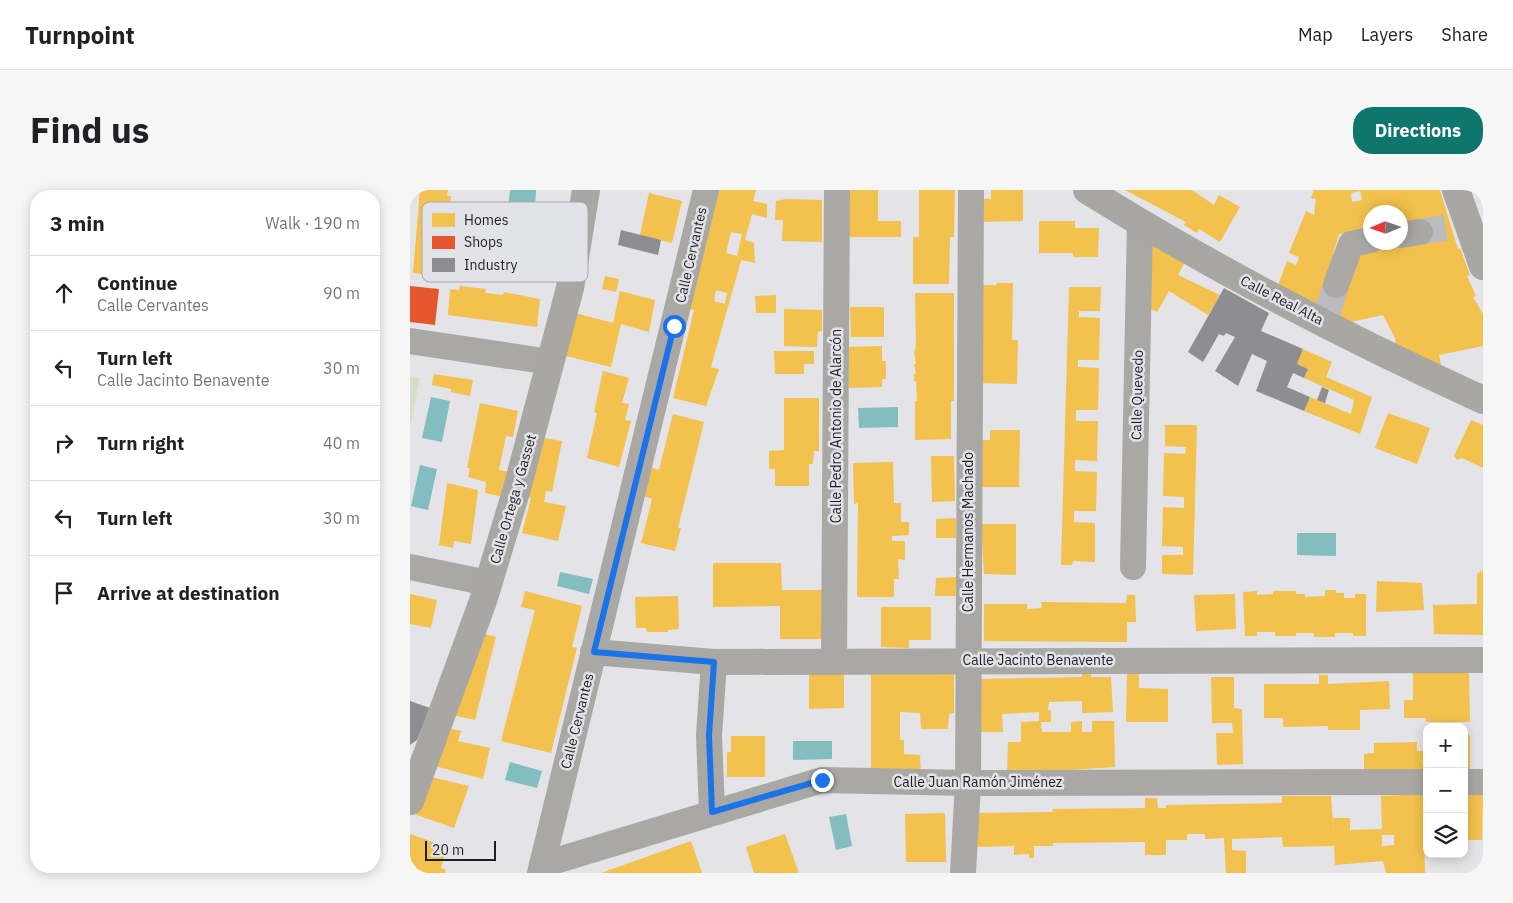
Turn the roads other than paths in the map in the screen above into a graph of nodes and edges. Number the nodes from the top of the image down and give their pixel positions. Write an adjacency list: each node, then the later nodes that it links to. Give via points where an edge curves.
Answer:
1 (706, 190): 17 (street, Calle Cervantes)
2 (837, 190): 19 (street, Calle Pedro Antonio de Alarcón)
3 (971, 190): 20 (street, Calle Hermanos Machado)
4 (1087, 190): 6 (street, Calle Real Alta)
5 (1456, 190): 8 (street, via 1459,226)
6 (1140, 223): 13 (street, Calle Real Alta, via 1259,290 1325,317 1400,362); 15 (street, Calle Quevedo)
7 (1363, 241): 10 (street, via 1351,244)
8 (1483, 266)
9 (571, 282): 12 (street, Calle Ortega y Gasset)
10 (1336, 285)
11 (410, 341): 12 (street)
12 (550, 362): 16 (street, Calle Ortega y Gasset)
13 (1483, 400)
14 (410, 567): 16 (street)
15 (1133, 567)
16 (488, 583): 26 (street, Calle Ortega y Gasset)
17 (594, 652): 21 (street, Calle Jacinto Benavente); 28 (street, Calle Cervantes)
18 (1483, 660): 20 (street, Calle Jacinto Benavente)
19 (834, 661): 20 (street, Calle Jacinto Benavente); 21 (street, Calle Jacinto Benavente)
20 (967, 661): 25 (street, Calle Hermanos Machado)
21 (714, 662): 27 (street, via 709,735)
22 (1423, 782): 25 (street, Calle Juan Ramón Jiménez)
23 (1468, 782): 24 (street)
24 (1483, 782)
25 (968, 783): 27 (street, Calle Juan Ramón Jiménez, via 822,780); 29 (street, Calle Hermanos Machado)
26 (410, 801)
27 (712, 812): 28 (street, Calle Juan Ramón Jiménez)
28 (541, 869)
29 (964, 873)

